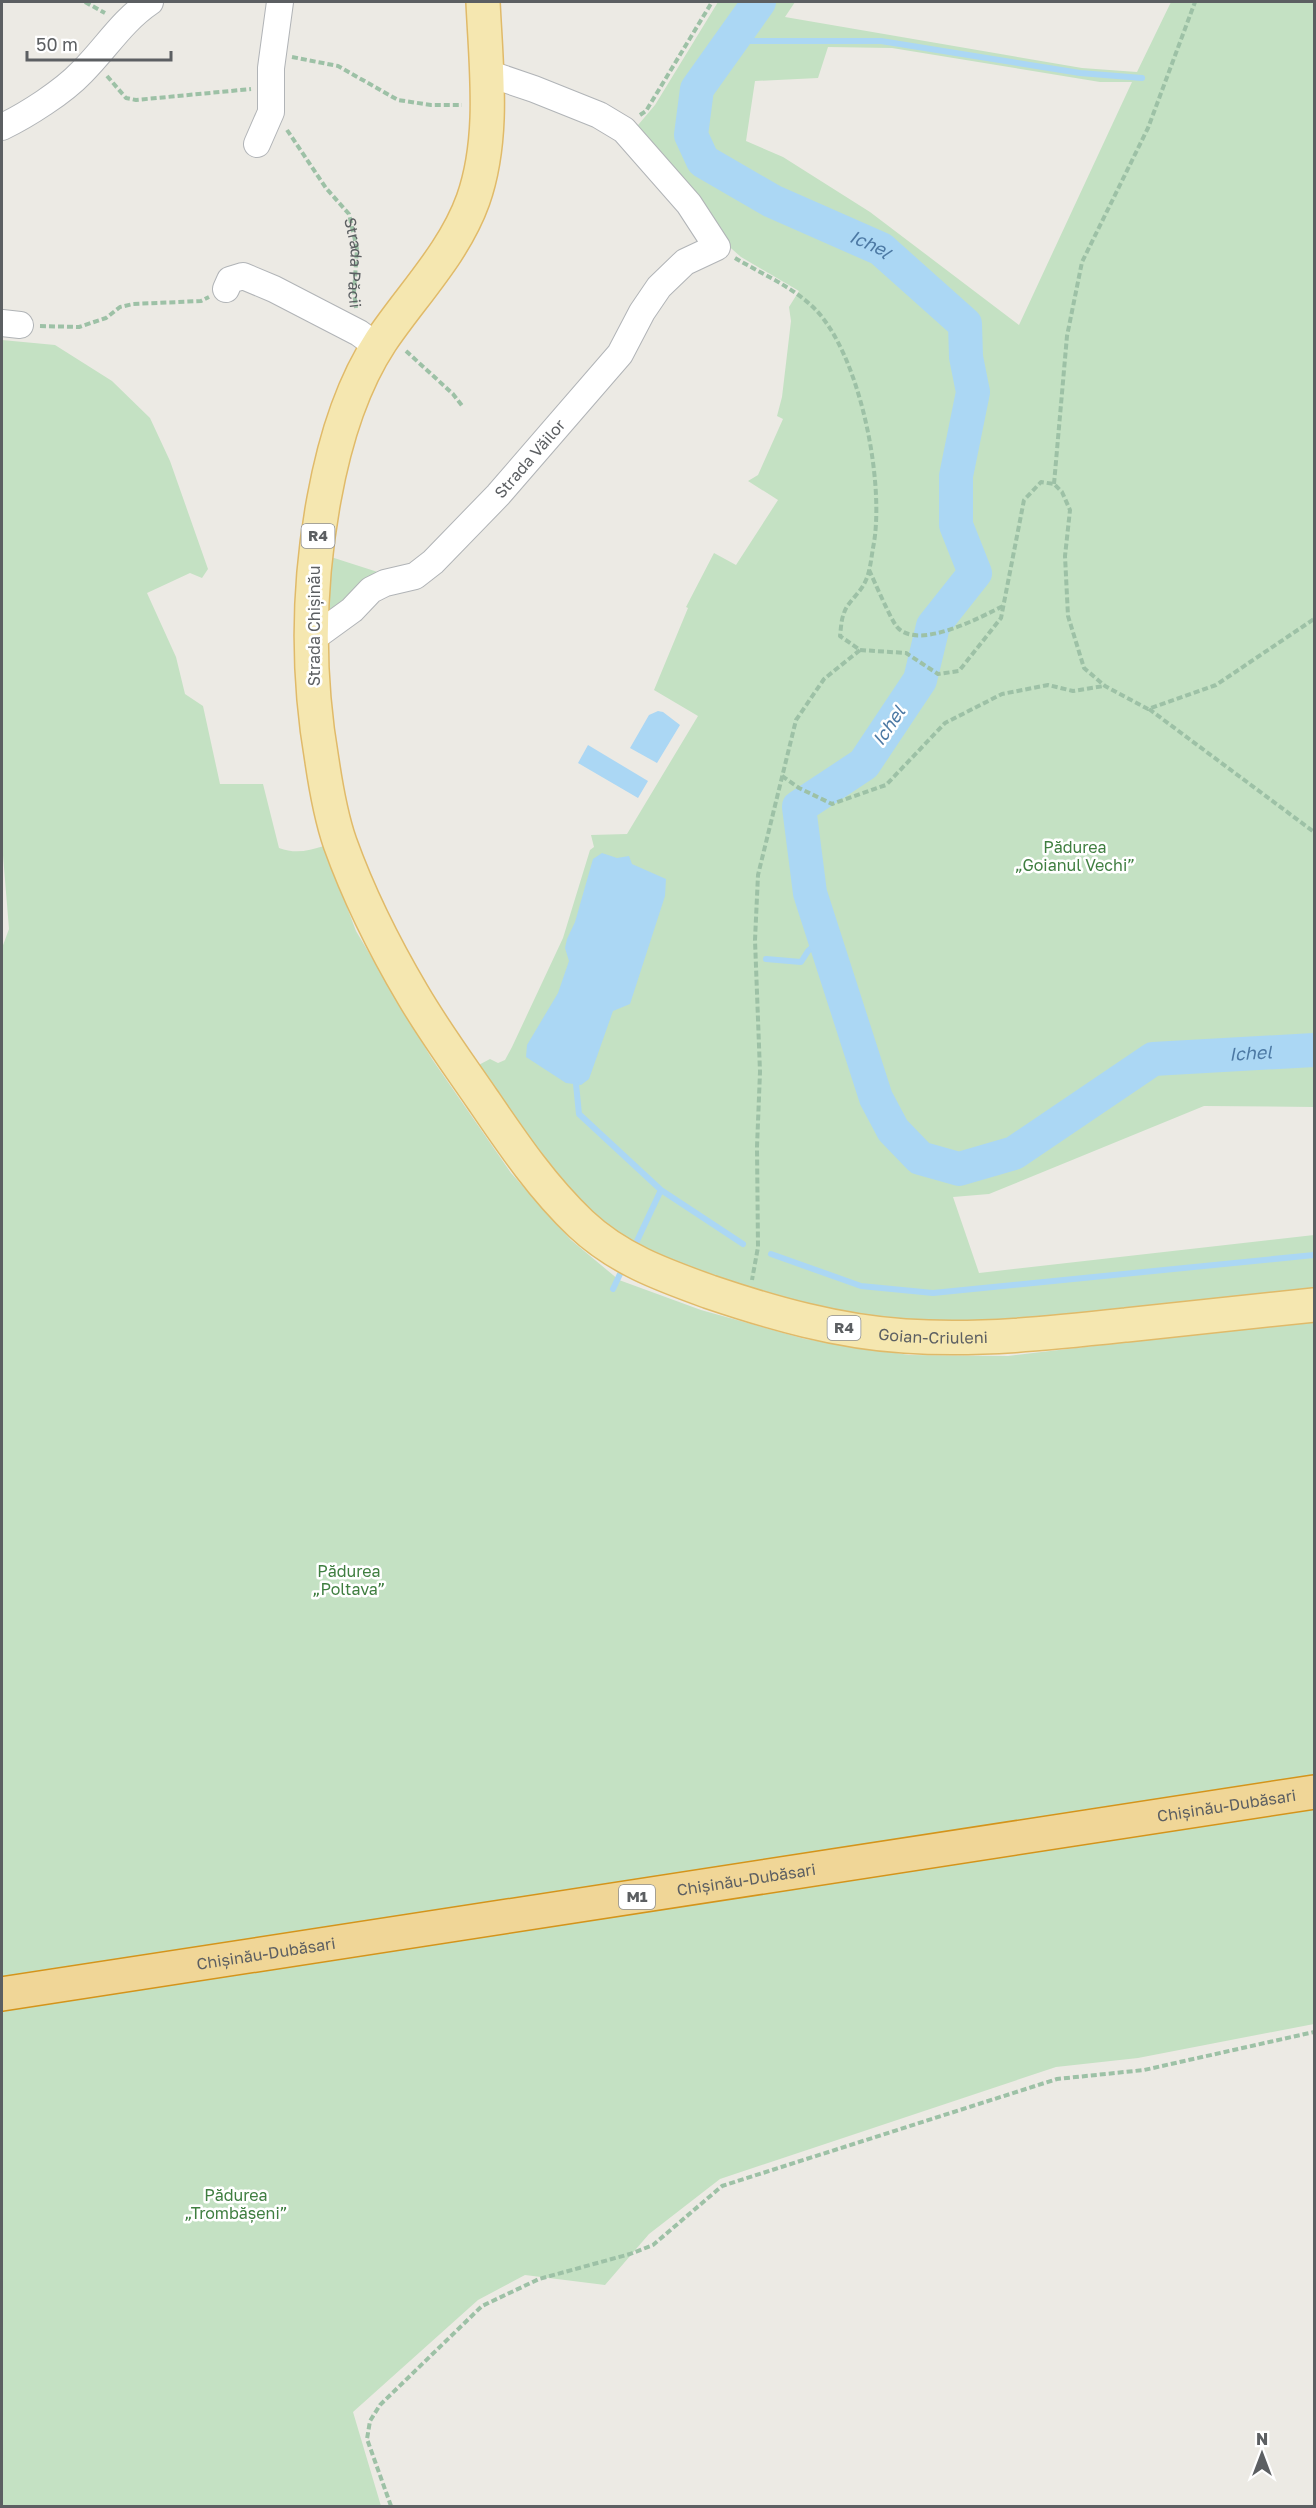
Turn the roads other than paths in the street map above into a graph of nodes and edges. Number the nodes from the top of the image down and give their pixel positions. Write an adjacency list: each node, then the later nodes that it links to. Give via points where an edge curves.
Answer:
1 (150, 2): 5 (street, via 123,23 82,72 31,111)
2 (280, 2): 6 (street, via 271,112)
3 (483, 2): 4 (main road, Strada Chișinău / R4)
4 (487, 81): 8 (main road, Strada Chișinău / R4, via 483,164 462,226 439,261); 9 (street, Strada Văilor, via 534,89 599,115 624,130 689,204 717,247 685,262 659,287 620,354 498,495 433,562 415,576 371,590 352,610)
5 (2, 127)
6 (257, 144)
7 (226, 289): 8 (street, via 230,280 243,276)
8 (374, 339): 9 (main road, Strada Chișinău / R4, via 352,397 325,493 313,567)
9 (312, 639): 10 (main road, Strada Chișinău / R4, via 315,724 338,838 380,939)
10 (466, 1076): 11 (main road, Goian-Criuleni / R4, via 531,1169 583,1226 623,1256 660,1274 749,1305 847,1329 901,1336 978,1338)
11 (1314, 1305)
12 (1314, 1792): 13 (highway, Chișinău-Dubăsari / M1)
13 (2, 1994)

